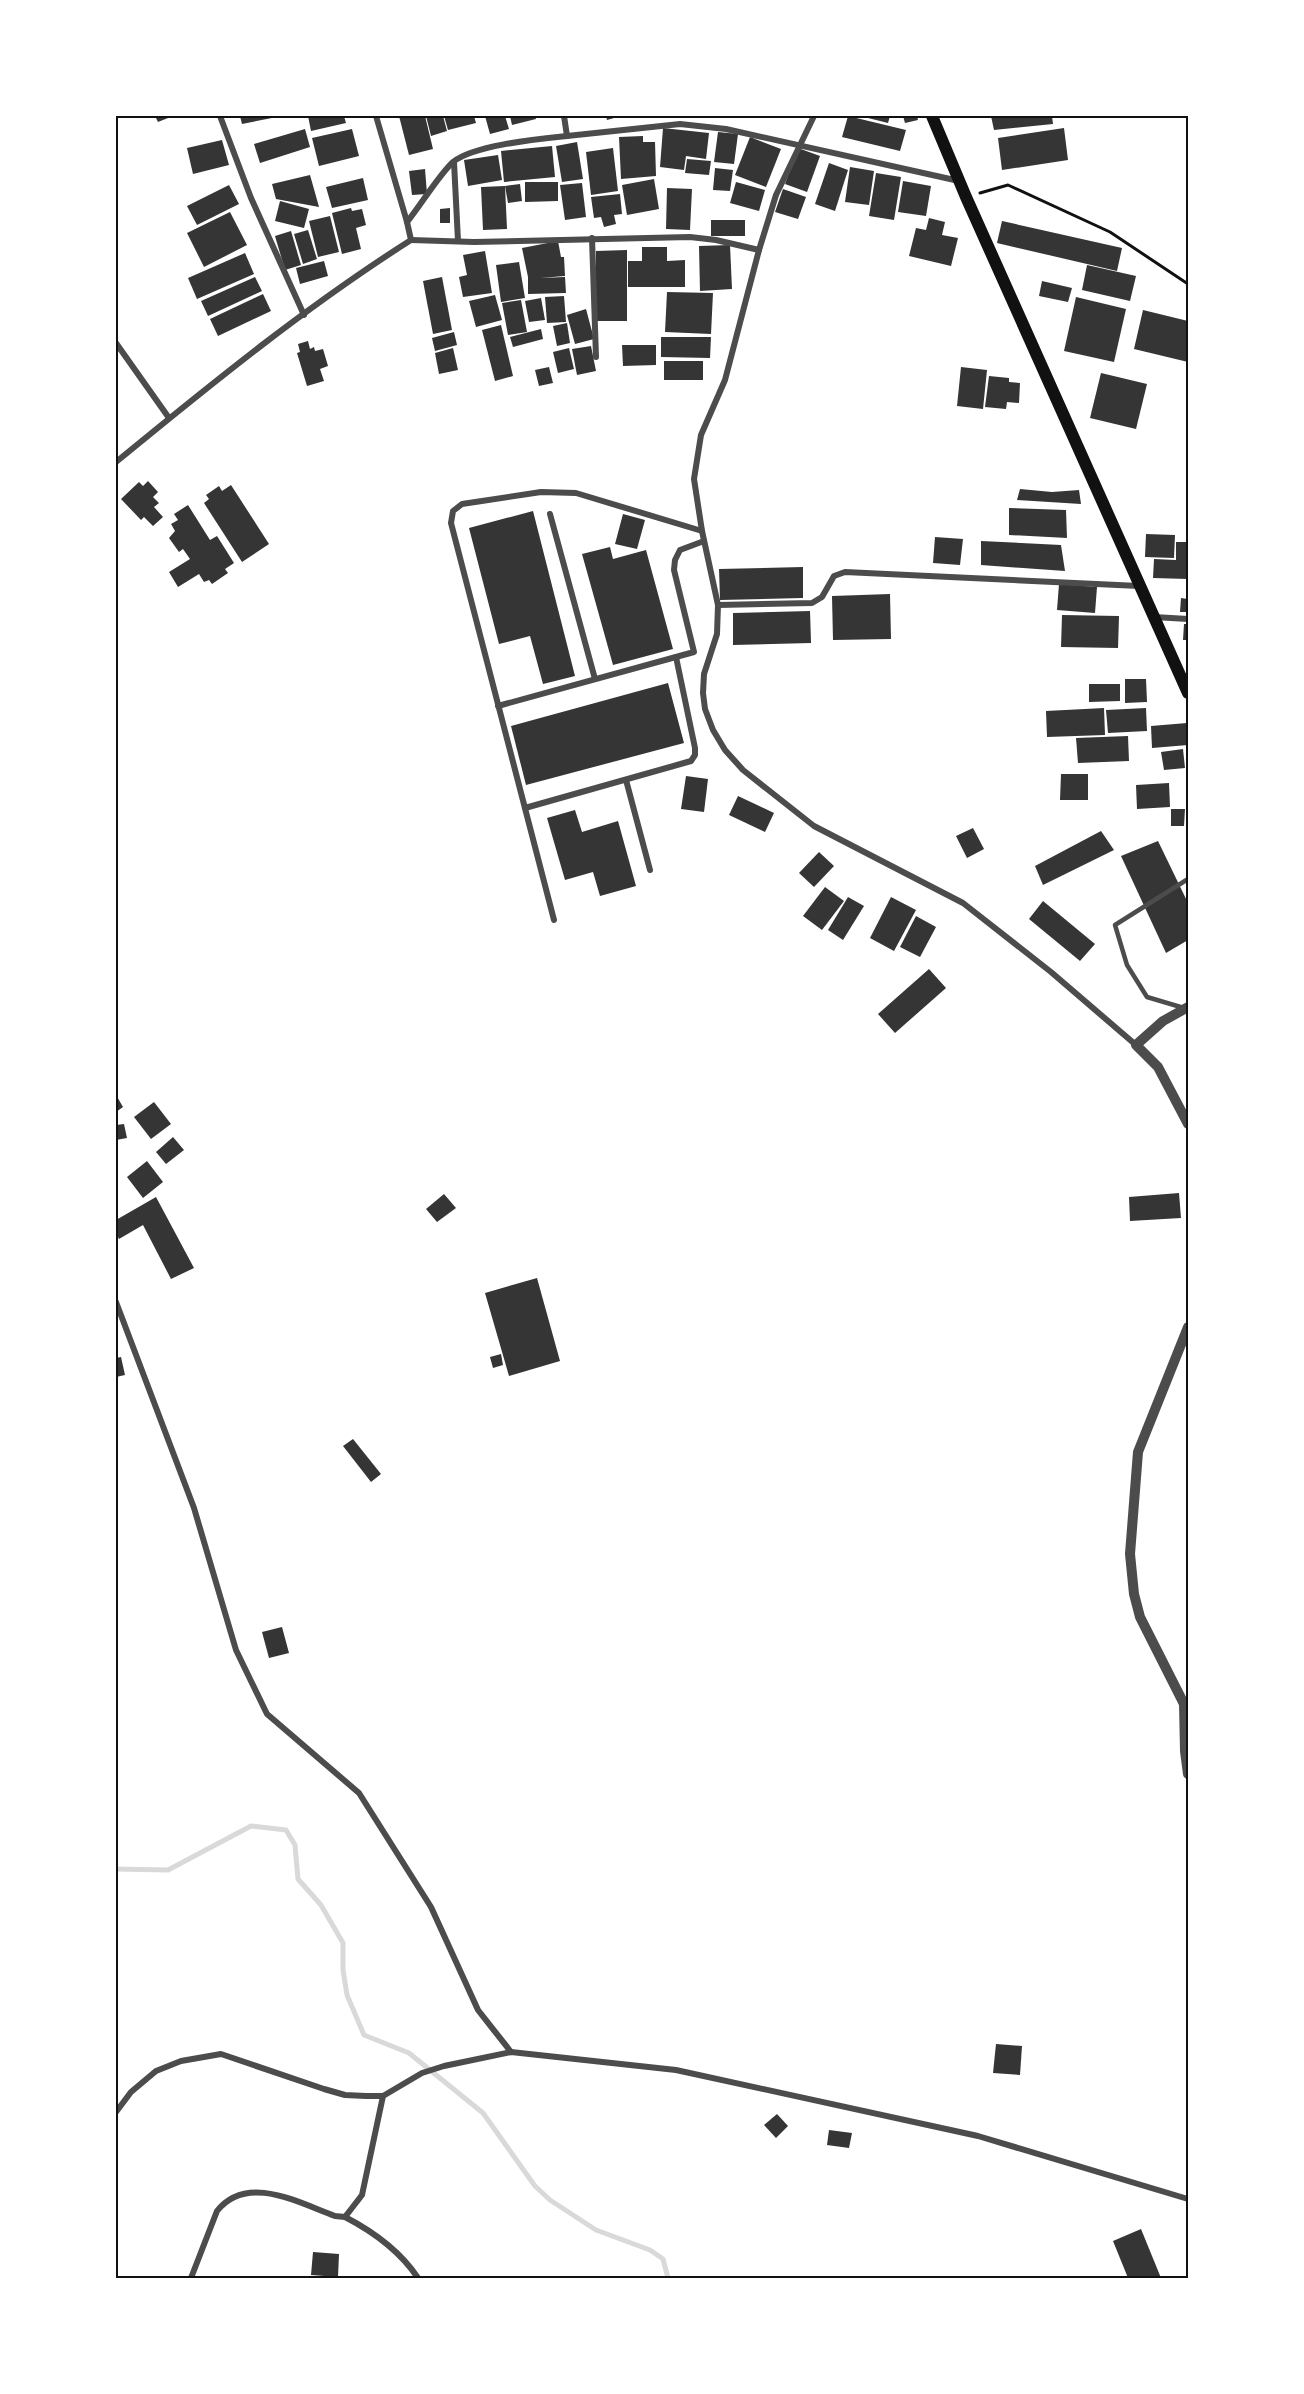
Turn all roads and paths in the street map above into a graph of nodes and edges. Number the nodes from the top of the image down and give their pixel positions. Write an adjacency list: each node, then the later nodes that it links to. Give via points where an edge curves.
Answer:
1 (220, 116): 17 (street, via 251,198)
2 (376, 116): 11 (street)
3 (564, 116): 6 (street)
4 (814, 116): 7 (street)
5 (932, 116): 9 (main road)
6 (567, 136): 7 (street, via 680,124); 8 (street, via 489,149)
7 (800, 144): 9 (street); 15 (street, via 776,195)
8 (454, 162): 11 (street); 14 (street)
9 (960, 182): 10 (main road)
10 (966, 197): 16 (path, via 1008,185 1110,232); 25 (main road)
11 (407, 222): 13 (street)
12 (592, 238): 14 (street); 15 (street, via 690,237); 19 (street)
13 (411, 240): 14 (street); 17 (street)
14 (458, 241)
15 (759, 250): 23 (street, via 725,380 701,435 694,479)
16 (1188, 284)
17 (304, 315): 20 (street)
18 (116, 343): 20 (street)
19 (596, 357)
20 (169, 418): 21 (street)
21 (116, 462)
22 (550, 514): 30 (street)
23 (702, 531): 24 (street); 32 (street, via 576,493 540,492 462,504 453,511 451,523)
24 (704, 542): 26 (street); 29 (street, via 680,550 675,560 674,570 694,652)
25 (1139, 586): 26 (street, via 845,572 834,576 822,597 812,603); 27 (main road)
26 (718, 605): 39 (street, via 717,634 702,693 713,730 743,770 814,826 963,903)
27 (1154, 617): 28 (street); 31 (main road)
28 (1188, 619)
29 (676, 657): 30 (street); 33 (street, via 695,755 691,760)
30 (596, 679): 32 (street)
31 (1188, 693)
32 (498, 706): 34 (street)
33 (626, 780): 34 (street); 35 (street)
34 (525, 808): 37 (street)
35 (650, 870)
36 (1188, 879): 38 (lane, via 1115,925 1127,965 1147,997)
37 (554, 920)
38 (1187, 1008): 39 (street, via 1163,1021)
39 (1136, 1045): 40 (street, via 1158,1067)
40 (1188, 1124)
41 (116, 1302): 45 (street, via 194,1508 236,1650 267,1714 359,1793 431,1907 478,2010)
42 (1188, 1327): 43 (street, via 1138,1452 1130,1554 1140,1617)
43 (1186, 1706): 44 (street)
44 (1188, 1774)
45 (511, 2052): 46 (street, via 422,2073); 48 (street, via 676,2070 978,2136)
46 (383, 2096): 47 (street, via 345,2095 221,2054 180,2061 156,2072 131,2092); 49 (street, via 362,2195)
47 (116, 2112)
48 (1188, 2199)
49 (345, 2217): 50 (street, via 273,2193 238,2195 217,2211); 51 (street, via 399,2253)
50 (191, 2278)
51 (418, 2278)

